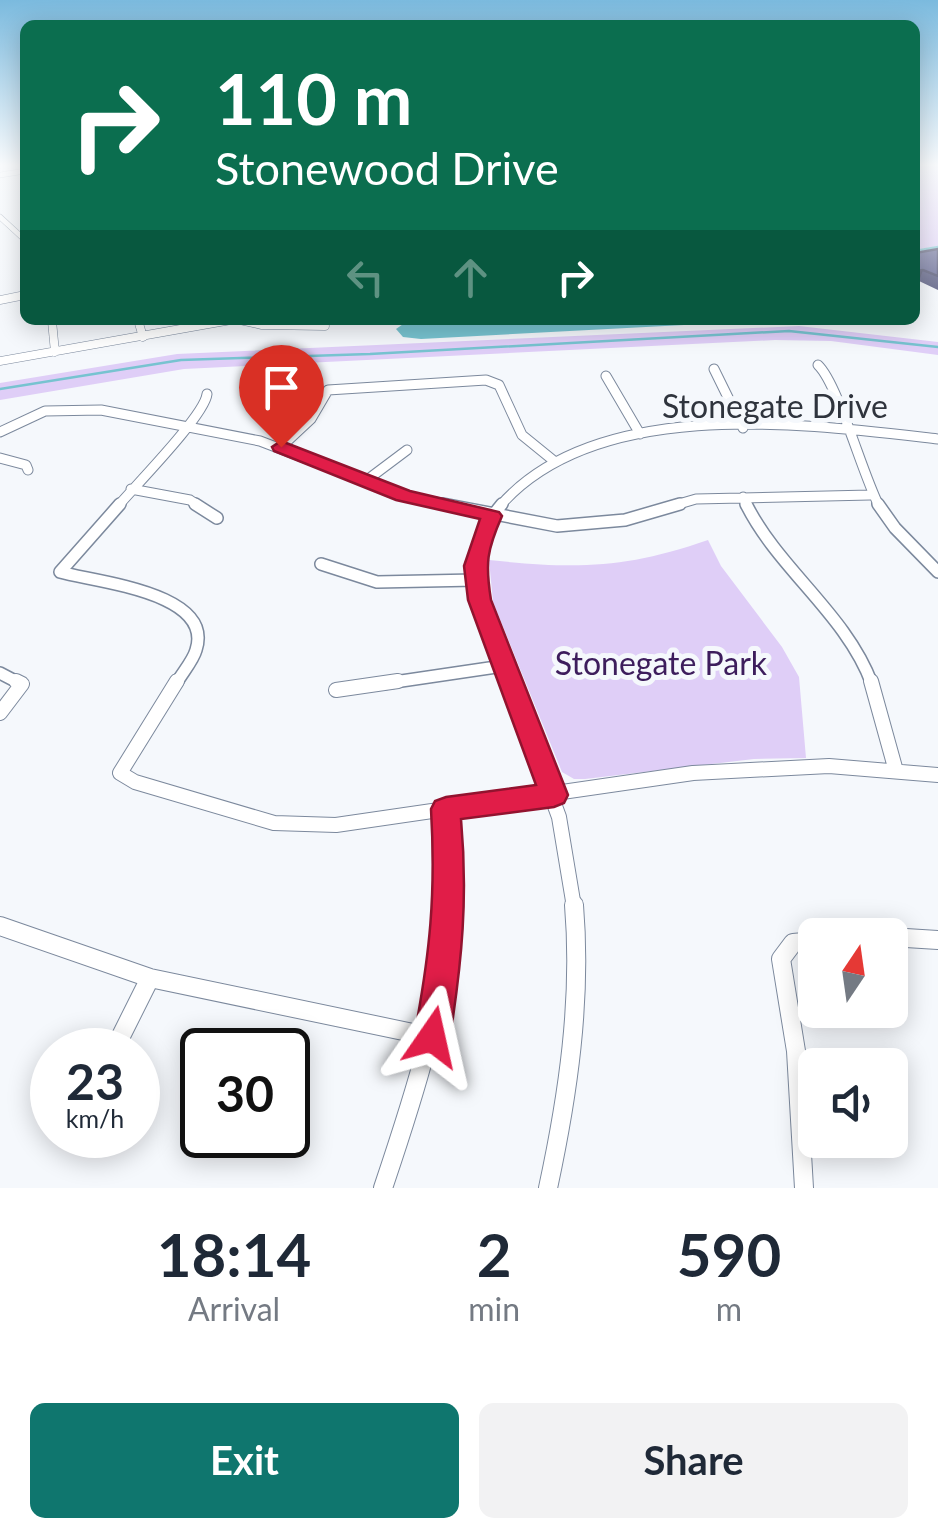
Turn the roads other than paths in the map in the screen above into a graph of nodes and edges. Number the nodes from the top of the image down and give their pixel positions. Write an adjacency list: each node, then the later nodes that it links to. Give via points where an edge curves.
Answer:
1 (52, 325): 7 (street)
2 (139, 325): 6 (street)
3 (205, 325): 6 (street)
4 (262, 325): 5 (street)
5 (326, 326)
6 (143, 337): 7 (street)
7 (55, 352): 8 (street)
8 (0, 360)
9 (818, 365): 15 (street, via 829,374)
10 (714, 369): 14 (street)
11 (606, 376): 17 (street)
12 (207, 394): 13 (street)
13 (187, 426): 16 (street, via 64,408); 19 (street); 25 (street)
14 (743, 428): 15 (street, Stonegate Drive); 17 (street, Stonegate Drive)
15 (848, 430): 18 (street, Stonegate Drive); 26 (street)
16 (0, 432)
17 (640, 434): 22 (street, Stonegate Drive)
18 (938, 439)
19 (281, 447): 22 (street, via 311,419 328,390 486,380 499,384 522,436); 24 (street)
20 (408, 450): 24 (street)
21 (0, 458): 23 (street)
22 (554, 461): 28 (street, Stonegate Drive)
23 (28, 470)
24 (367, 480): 28 (street, via 404,496)
25 (131, 489): 29 (street, via 190,500); 40 (street, via 60,572 181,605 199,632 197,649 120,773 274,823 336,825)
26 (870, 495): 27 (street); 31 (street, via 893,530)
27 (744, 497): 28 (street, via 677,502 576,527); 37 (street, via 770,548 865,665)
28 (492, 516): 32 (street, Stonegate Drive, via 478,548)
29 (217, 518)
30 (321, 564): 32 (street, via 377,582)
31 (938, 572)
32 (476, 580): 33 (street, Stonegate Drive)
33 (503, 666): 35 (street); 39 (street, Stonegate Drive)
34 (0, 673): 36 (street, via 22,684)
35 (336, 690)
36 (0, 713)
37 (896, 771): 38 (street); 39 (street, via 765,767)
38 (938, 775)
39 (554, 795): 40 (street); 49 (street, Stonegate Drive, via 572,893 577,980 570,1071)
40 (446, 809): 47 (street, via 448,942)
41 (0, 926): 45 (street)
42 (908, 938): 43 (street)
43 (938, 940)
44 (798, 943): 50 (street, via 781,959 796,1050)
45 (150, 978): 46 (street); 47 (street)
46 (125, 1028)
47 (432, 1037): 48 (street)
48 (383, 1188)
49 (548, 1188)
50 (804, 1188)

